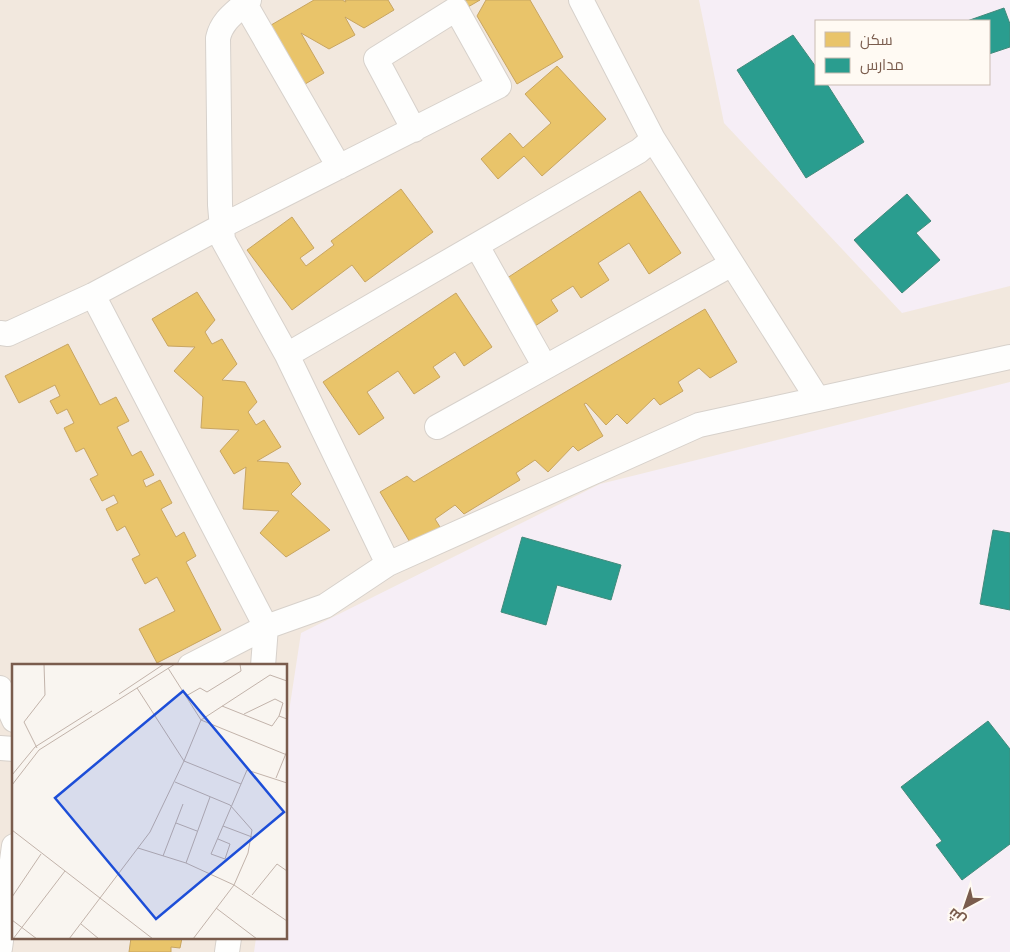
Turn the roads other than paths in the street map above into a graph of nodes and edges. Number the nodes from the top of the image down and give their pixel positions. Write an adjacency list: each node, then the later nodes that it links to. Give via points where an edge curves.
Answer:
1 (581, 0): 4 (street)
2 (247, 2): 5 (street); 6 (street, via 220,27 218,38)
3 (414, 130): 3 (street, via 499,86 456,9 376,59); 5 (street)
4 (653, 139): 7 (street, via 639,151); 8 (street)
5 (338, 167): 6 (street)
6 (220, 227): 9 (street); 11 (street, via 223,240)
7 (477, 246): 11 (street); 13 (street)
8 (732, 264): 13 (street); 14 (street)
9 (92, 295): 10 (street, via 8,334); 17 (street)
10 (0, 333)
11 (287, 355): 16 (street)
12 (1010, 357): 14 (street)
13 (545, 367): 15 (street)
14 (817, 398): 16 (street, via 699,425)
15 (437, 427)
16 (388, 564): 17 (street, via 325,606)
17 (266, 627): 18 (street); 19 (street)
18 (194, 664)
19 (263, 664)
20 (0, 688): 21 (street)
21 (12, 715)
22 (12, 857): 23 (street)
23 (2, 914): 24 (street)
24 (0, 948)

